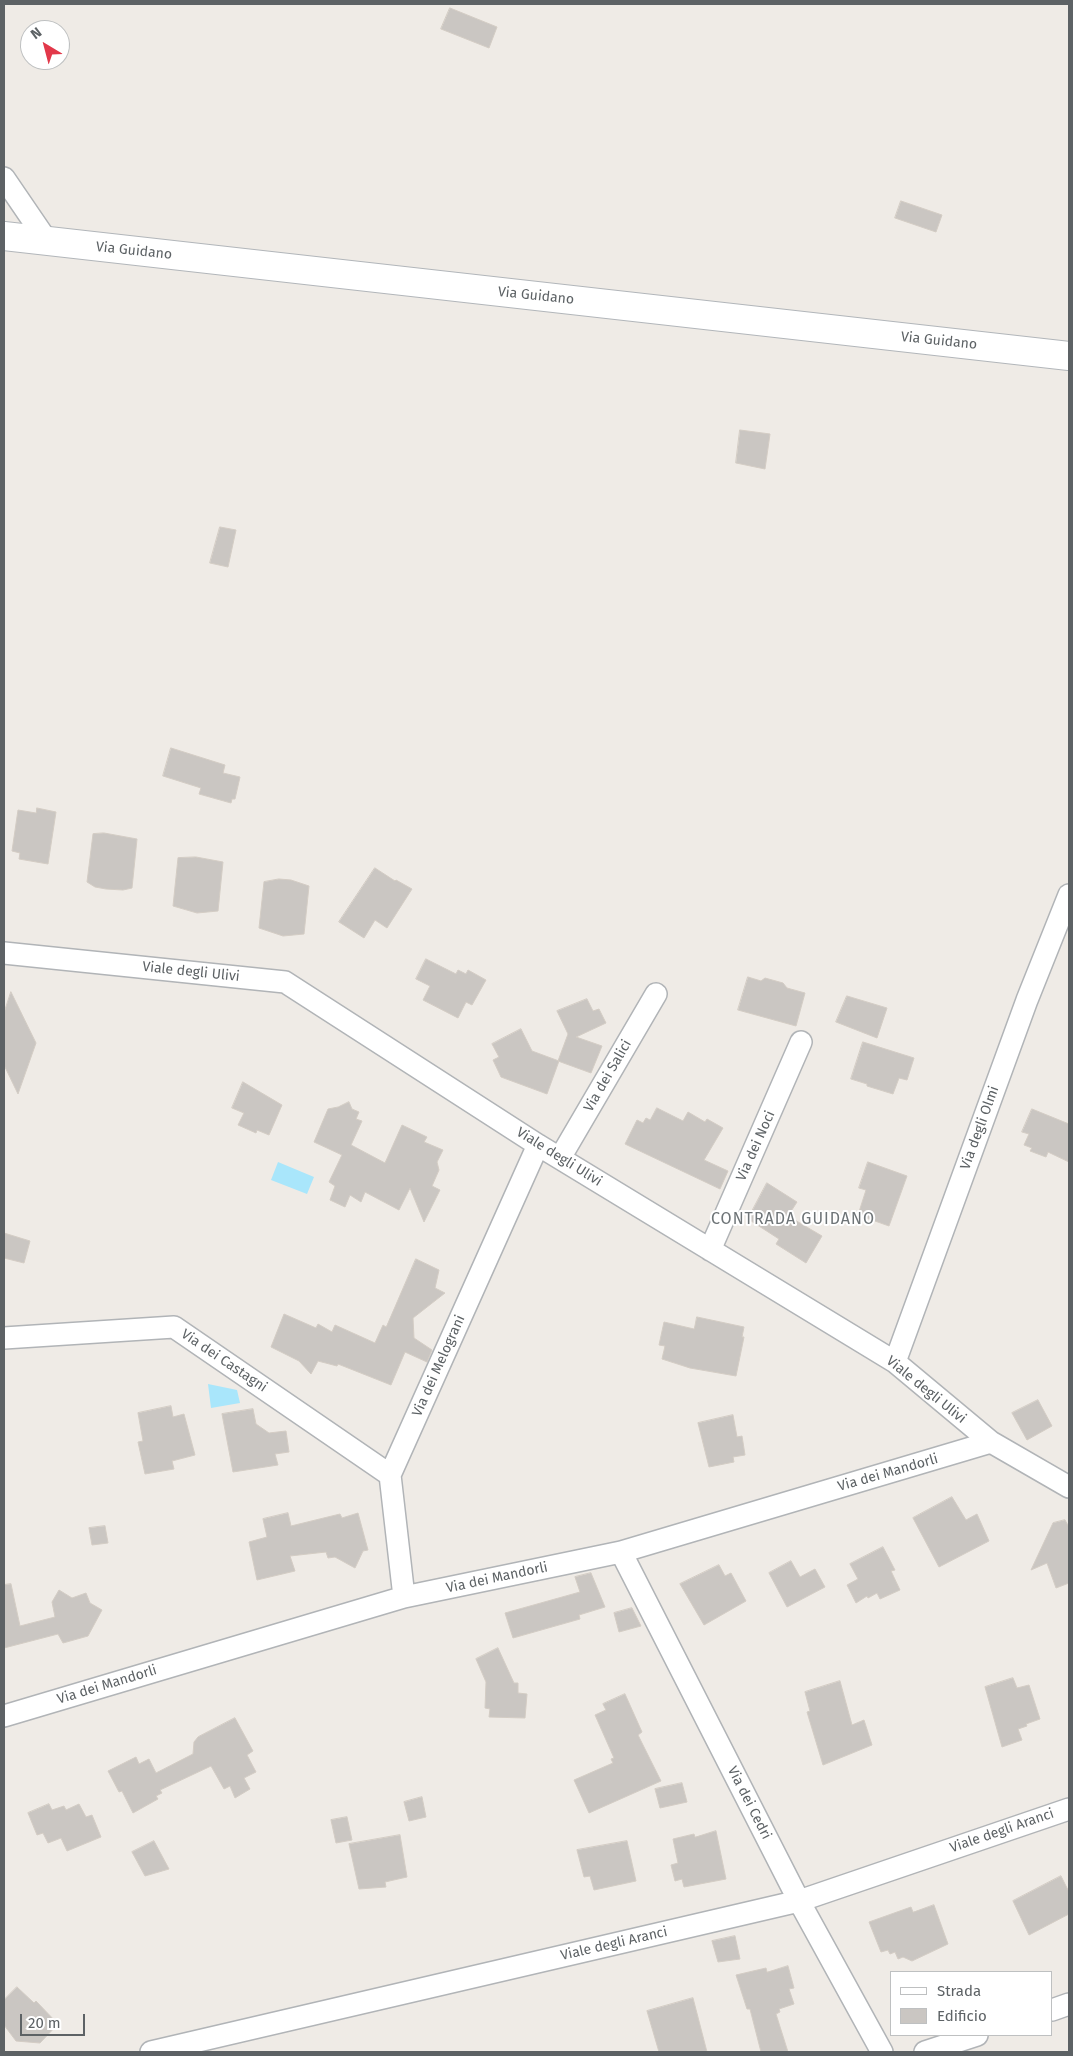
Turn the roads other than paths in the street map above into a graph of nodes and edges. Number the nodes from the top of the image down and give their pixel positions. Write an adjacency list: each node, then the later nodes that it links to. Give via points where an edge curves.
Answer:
1 (4, 178): 3 (street)
2 (4, 236): 3 (main road, Via Guidano)
3 (47, 241): 4 (main road, Via Guidano)
4 (1069, 356)
5 (1069, 895): 13 (street, Via degli Olmi, via 1027,1000)
6 (4, 953): 9 (street, Viale degli Ulivi, via 285,982)
7 (656, 994): 10 (street, Via dei Salici)
8 (801, 1042): 11 (street, Via dei Noci)
9 (538, 1145): 10 (street, Viale degli Ulivi); 15 (street, Via dei Melograni)
10 (560, 1158): 11 (street, Viale degli Ulivi)
11 (710, 1250): 13 (street, Viale degli Ulivi)
12 (4, 1338): 15 (street, Via dei Castagni, via 174,1327)
13 (896, 1362): 14 (street, Viale degli Ulivi)
14 (991, 1442): 16 (street, Viale degli Ulivi); 17 (street, Via dei Mandorli)
15 (390, 1474): 18 (street)
16 (1069, 1487)
17 (621, 1552): 18 (street, Via dei Mandorli); 21 (street, Via dei Cedri)
18 (404, 1597): 19 (street, Via dei Mandorli)
19 (4, 1716)
20 (1069, 1809): 21 (street, Viale degli Aranci)
21 (799, 1901): 25 (street, Viale degli Aranci); 26 (street, Via dei Cedri)
22 (1069, 2004): 23 (street)
23 (1053, 2010)
24 (974, 2036): 27 (street)
25 (151, 2052)
26 (882, 2052)
27 (925, 2052)

